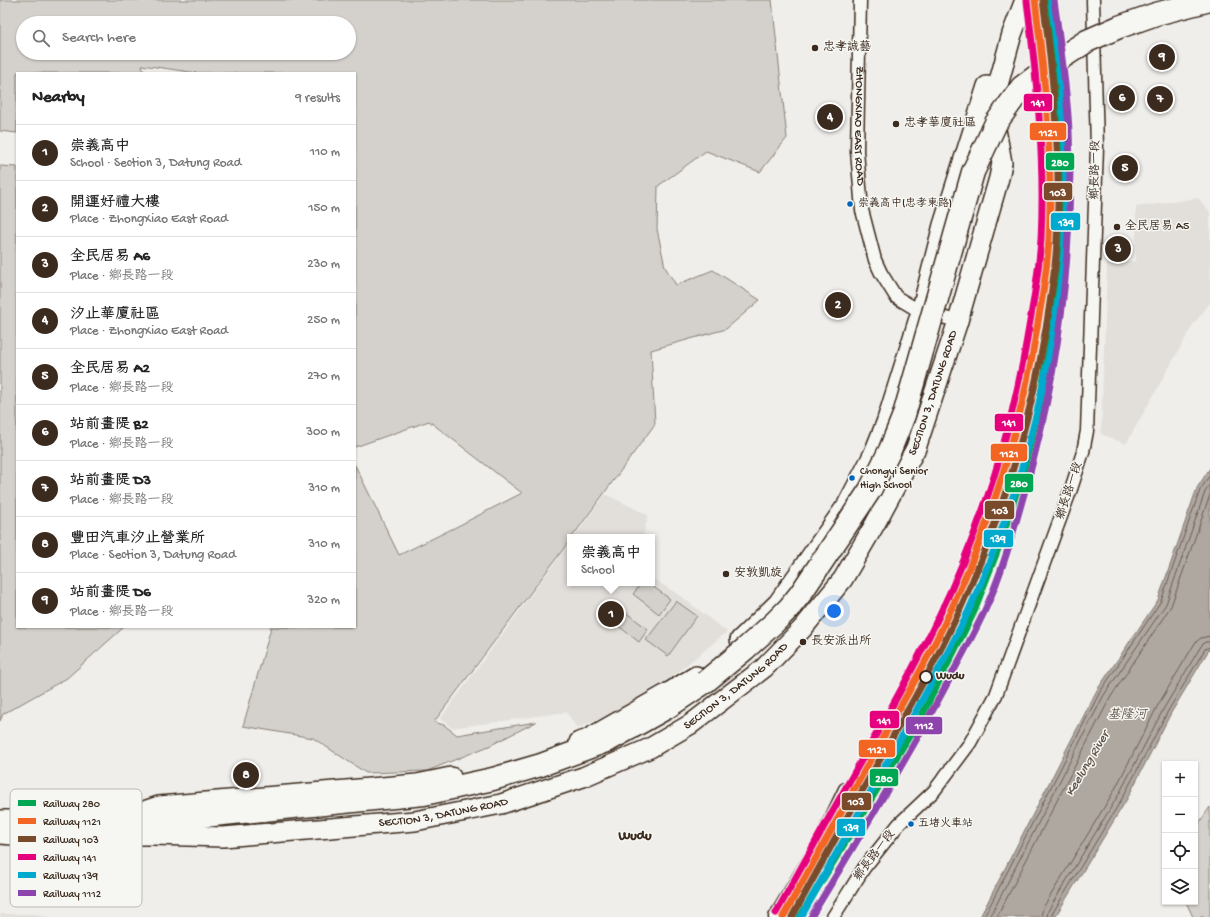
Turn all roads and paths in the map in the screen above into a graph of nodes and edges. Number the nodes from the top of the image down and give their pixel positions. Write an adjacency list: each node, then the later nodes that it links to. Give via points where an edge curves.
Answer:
1 (860, 0): 7 (street, ZHONGXIAO EAST ROAD, via 857,151 862,210 881,274 896,297)
2 (1016, 0): 7 (main road, via 943,225)
3 (1025, 0): 8 (main road, SECTION 3, DATUNG ROAD, via 1012,34 992,107 1002,163 999,178)
4 (1093, 0): 18 (street, 鄉長路一段, via 1097,147 1087,431 1083,452 996,695 966,749 934,791 899,824 864,868)
5 (1210, 0): 9 (highway, bridge, via 1156,14 1094,38 1058,60 1022,87 996,123 973,172 904,415 870,490 789,608)
6 (1210, 9): 9 (highway, via 1139,29 1108,41 1079,57 1030,91 993,146 981,175 913,416 898,454 857,526 810,599 768,643)
7 (921, 312): 8 (street, ZHONGXIAO EAST ROAD); 11 (main road, via 886,423 848,505 778,603 698,675 586,740 511,765 417,784 160,806)
8 (958, 321): 16 (main road, SECTION 3, DATUNG ROAD, via 916,448 843,579 803,628 764,668 691,724 650,748 583,777 501,804 415,821 223,837)
9 (713, 683): 12 (highway, via 609,740 541,765 493,779 424,794 184,818); 16 (highway, via 680,714 636,738 576,765 521,784 455,800 405,807 215,826)
10 (845, 789): 17 (street, via 822,837)
11 (142, 812)
12 (142, 819)
13 (0, 834): 14 (main road, SECTION 3, DATUNG ROAD)
14 (10, 835)
15 (142, 835): 16 (main road, SECTION 3, DATUNG ROAD)
16 (153, 835)
17 (775, 917)
18 (833, 917)

